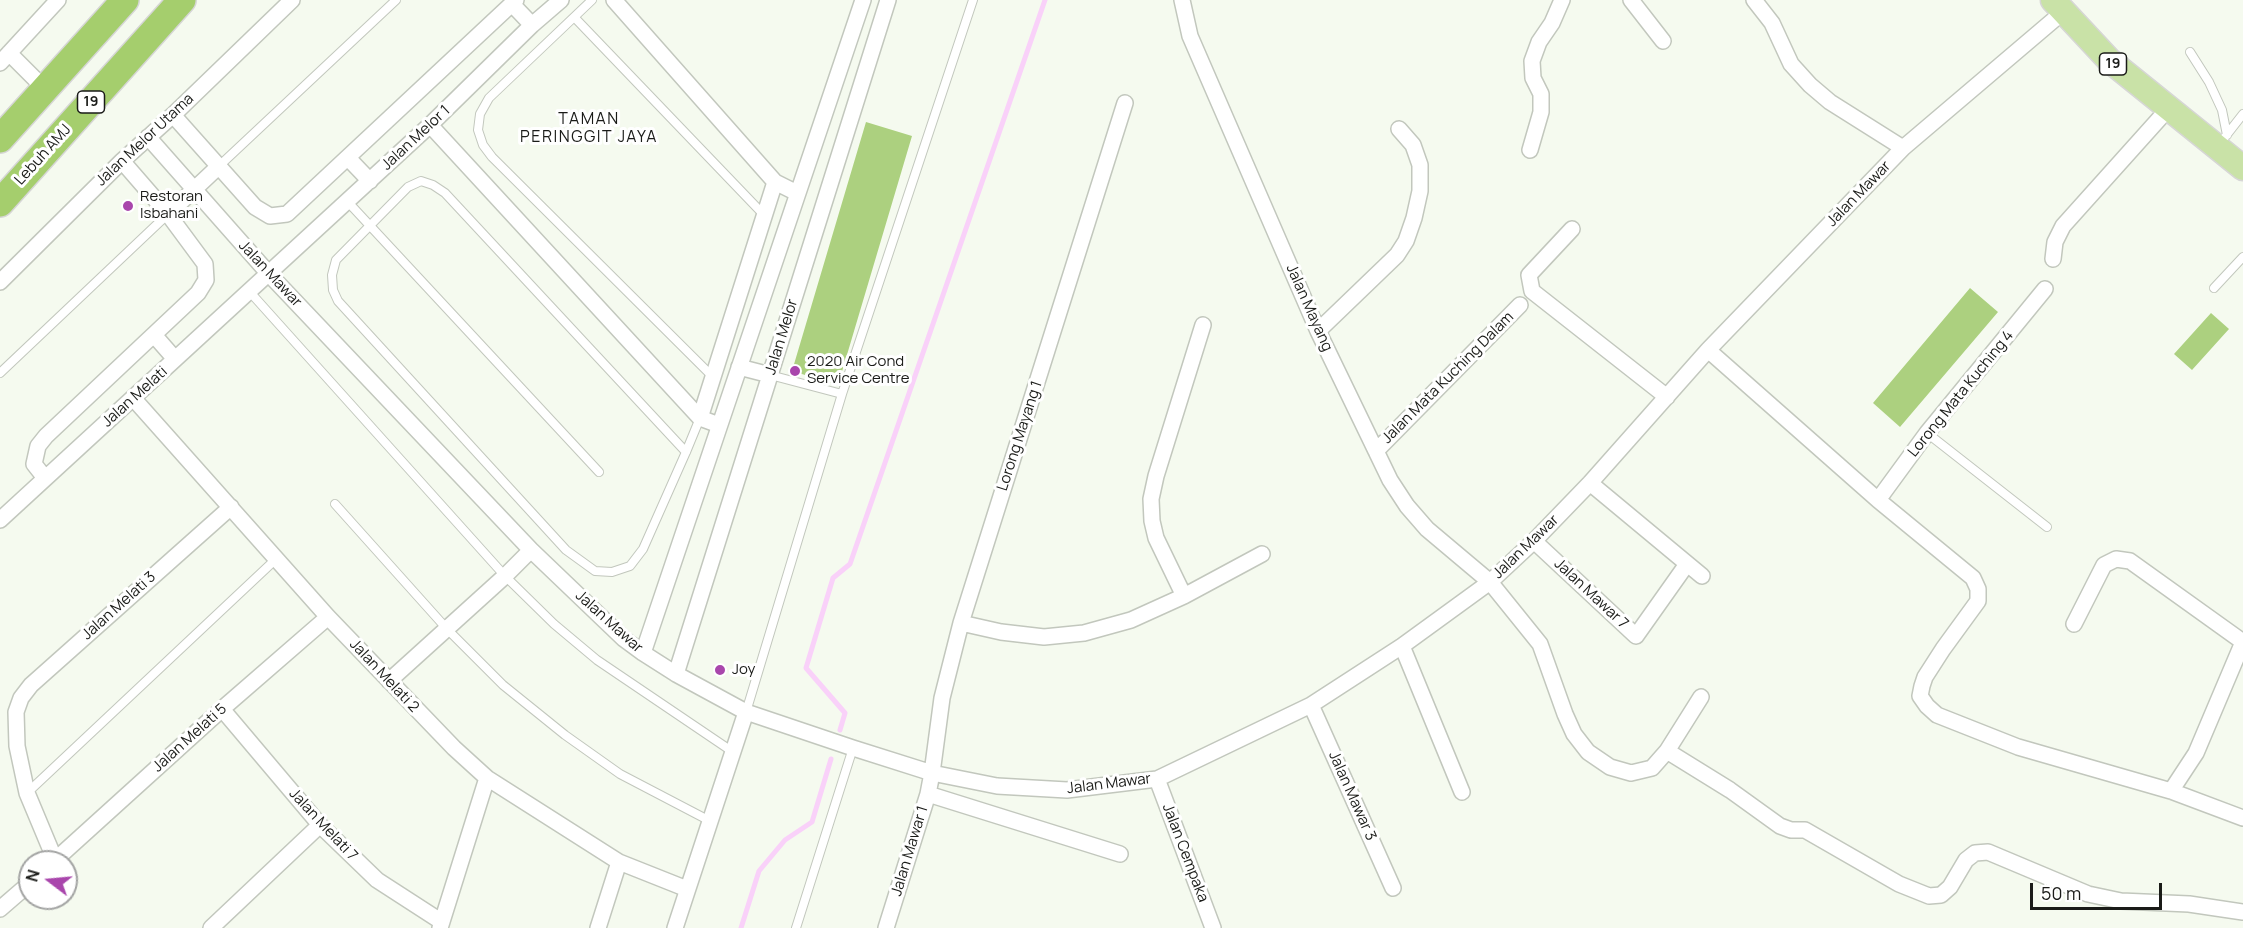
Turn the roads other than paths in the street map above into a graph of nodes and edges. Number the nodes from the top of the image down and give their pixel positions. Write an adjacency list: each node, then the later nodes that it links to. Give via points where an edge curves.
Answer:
1 (58, 0): 22 (street)
2 (125, 0): 23 (highway)
3 (182, 0): 46 (highway, Lebuh AMJ / 19)
4 (292, 0): 29 (street, Jalan Melor Utama)
5 (396, 0): 39 (lane)
6 (561, 0): 19 (street, Jalan Melor 1)
7 (592, 0): 18 (lane)
8 (614, 0): 42 (street)
9 (862, 0): 24 (street, Jalan Melor)
10 (888, 0): 25 (street, Jalan Melor)
11 (973, 0): 68 (lane)
12 (1182, 0): 60 (street, Jalan Mayang, via 1190,36)
13 (1562, 0): 36 (street, via 1532,61 1533,78 1541,94 1541,112)
14 (1631, 0): 20 (street)
15 (1754, 0): 35 (street, via 1772,23 1791,64 1810,85)
16 (512, 1): 19 (street); 37 (street)
17 (2058, 6): 27 (main road, 19, via 2109,60); 35 (street, Jalan Mawar)
18 (575, 18): 48 (lane); 67 (lane, via 489,99 480,114 478,130 483,145)
19 (532, 25): 30 (street, Jalan Melor 1)
20 (1663, 41)
21 (2190, 52): 34 (lane, via 2222,110)
22 (5, 58): 23 (street)
23 (45, 89): 33 (highway)
24 (831, 93): 25 (street); 44 (street, Jalan Melor)
25 (856, 101): 66 (street, Jalan Melor)
26 (1125, 103): 94 (street, Lorong Mayang 1)
27 (2168, 110): 34 (main road, 19); 52 (street, via 2063,226 2055,242)
28 (2243, 114): 34 (lane)
29 (173, 115): 32 (street, Jalan Melor Utama); 39 (street)
30 (430, 125): 41 (street, Jalan Melor 1); 71 (street)
31 (1398, 129): 60 (street, via 1413,145 1420,165 1420,191 1406,241 1397,255)
32 (148, 137): 38 (street, Jalan Melor Utama); 43 (street, Jalan Mawar)
33 (0, 139)
34 (2222, 141): 40 (main road, 19)
35 (1904, 148): 62 (street, Jalan Mawar)
36 (1530, 150)
37 (348, 158): 39 (street, via 287,214 270,216 255,207); 41 (street)
38 (122, 161): 47 (street); 54 (street, Jalan Melor Utama)
39 (218, 167): 43 (street)
40 (2243, 168)
41 (370, 181): 45 (street, Jalan Melor 1)
42 (775, 182): 44 (street); 48 (street)
43 (194, 190): 47 (street); 53 (street, Jalan Mawar)
44 (798, 194): 64 (street, Jalan Melor)
45 (347, 201): 49 (lane); 53 (street, Jalan Melor 1)
46 (0, 203)
47 (168, 214): 61 (street, via 206,264 206,280 198,293); 65 (lane)
48 (764, 215): 67 (street)
49 (370, 225): 75 (lane, via 408,187 421,182 433,185); 75 (lane, via 336,260 332,274 338,301 580,562 595,571 612,572 630,566 643,549); 76 (lane)
50 (1572, 229): 69 (street, via 1529,275 1532,291)
51 (2243, 257): 55 (lane)
52 (2053, 259)
53 (269, 273): 57 (street, Jalan Melati); 85 (street, Jalan Mawar)
54 (0, 282)
55 (2214, 288)
56 (2045, 289): 73 (street, Lorong Mata Kuching 4)
57 (249, 291): 63 (street, Jalan Melati); 89 (lane)
58 (1520, 305): 74 (street, Jalan Mata Kuching Dalam)
59 (1203, 325): 92 (street, via 1151,500 1156,538)
60 (1318, 331): 74 (street, Jalan Mayang)
61 (154, 335): 63 (street); 77 (street, via 38,446 34,464)
62 (1708, 350): 69 (street, Jalan Mawar); 79 (street)
63 (176, 359): 70 (street, Jalan Melati)
64 (739, 366): 66 (street); 72 (street, Jalan Melor)
65 (0, 373)
66 (770, 375): 68 (lane); 100 (street, Jalan Melor)
67 (713, 377): 71 (street)
68 (842, 394): 105 (lane)
69 (1667, 397): 78 (street, Jalan Mawar)
70 (133, 398): 77 (street, Jalan Melati); 81 (street, Jalan Melati 2)
71 (700, 418): 72 (street); 75 (lane)
72 (719, 425): 99 (street, Jalan Melor)
73 (1928, 433): 79 (street, Lorong Mata Kuching 4); 83 (lane)
74 (1376, 451): 91 (street, Jalan Mayang, via 1390,480 1427,530)
75 (686, 452)
76 (599, 472)
77 (45, 478): 82 (street, Jalan Melati)
78 (1590, 483): 84 (street, Jalan Mawar); 88 (street)
79 (1878, 500): 113 (street, via 1973,578 1978,589 1978,602 1925,677 1920,696 1937,716 2018,747)
80 (335, 504): 96 (lane)
81 (231, 507): 87 (street, Jalan Melati 2); 115 (street, Jalan Melati 3, via 21,698 16,712 17,746)
82 (0, 520)
83 (2047, 526)
84 (1534, 541): 88 (street, Jalan Mawar 7, via 1636,636); 91 (street, Jalan Mawar)
85 (531, 550): 89 (street); 99 (street, Jalan Mawar, via 624,639)
86 (1262, 554): 92 (street)
87 (276, 559): 93 (street, Jalan Melati 2); 115 (lane)
88 (1687, 564): 90 (street)
89 (505, 576): 96 (street); 108 (lane, via 597,660)
90 (1702, 576)
91 (1490, 582): 98 (street, Jalan Mawar); 107 (street, Jalan Mayang, via 1540,644 1565,714 1588,752 1610,767 1631,773 1652,768)
92 (1184, 596): 94 (street, via 1131,620 1084,633 1044,637)
93 (328, 617): 101 (street, Jalan Melati 2); 104 (street, Jalan Melati 5)
94 (961, 623): 109 (street, Lorong Mayang 1, via 942,698)
95 (2074, 624): 97 (street, via 2104,565 2116,559 2130,561)
96 (447, 629): 101 (street); 119 (lane, via 503,686 565,735 620,774)
97 (2243, 642): 113 (street, via 2196,753)
98 (1402, 646): 103 (street, Jalan Mawar); 114 (street)
99 (643, 652): 100 (street, Jalan Mawar)
100 (676, 674): 105 (street, Jalan Mawar)
101 (389, 681): 110 (street, Jalan Melati 2)
102 (1701, 697): 107 (street, Jalan Mayang)
103 (1311, 705): 111 (street, Jalan Mawar); 125 (street, Jalan Mawar 3)
104 (222, 709): 120 (street, Jalan Melati 7); 122 (street, Jalan Melati 5)
105 (746, 712): 106 (street, Jalan Mawar); 108 (street)
106 (853, 748): 109 (street, Jalan Mawar); 134 (lane)
107 (1667, 751): 129 (street, via 1780,826 1806,830 1899,884 1929,896 1941,896 1966,860 1975,853 1988,852 2088,894 2121,901 2189,904)
108 (733, 752): 119 (street)
109 (932, 773): 112 (street, Jalan Mawar); 116 (street, Jalan Mawar 1)
110 (487, 778): 124 (street, Jalan Melati 2); 130 (street)
111 (1157, 779): 112 (street, Jalan Mawar, via 1067,790); 136 (street, Jalan Cempaka)
112 (997, 786): 117 (street)
113 (2171, 791): 118 (street)
114 (1462, 792)
115 (27, 793): 121 (street)
116 (928, 794): 117 (street); 135 (street, Jalan Mawar 1)
117 (989, 812): 123 (street)
118 (2243, 818)
119 (710, 821): 126 (street)
120 (320, 825): 130 (street, Jalan Melati 7, via 377,880); 131 (street)
121 (50, 850)
122 (66, 850)
123 (1119, 854)
124 (619, 862): 126 (street, Jalan Melati 2); 132 (street)
125 (1393, 888)
126 (687, 889): 133 (street)
127 (18, 893): 128 (street)
128 (0, 909)
129 (2243, 912)
130 (441, 925)
131 (211, 928)
132 (598, 928)
133 (675, 928)
134 (796, 928)
135 (886, 928)
136 (1213, 928)

